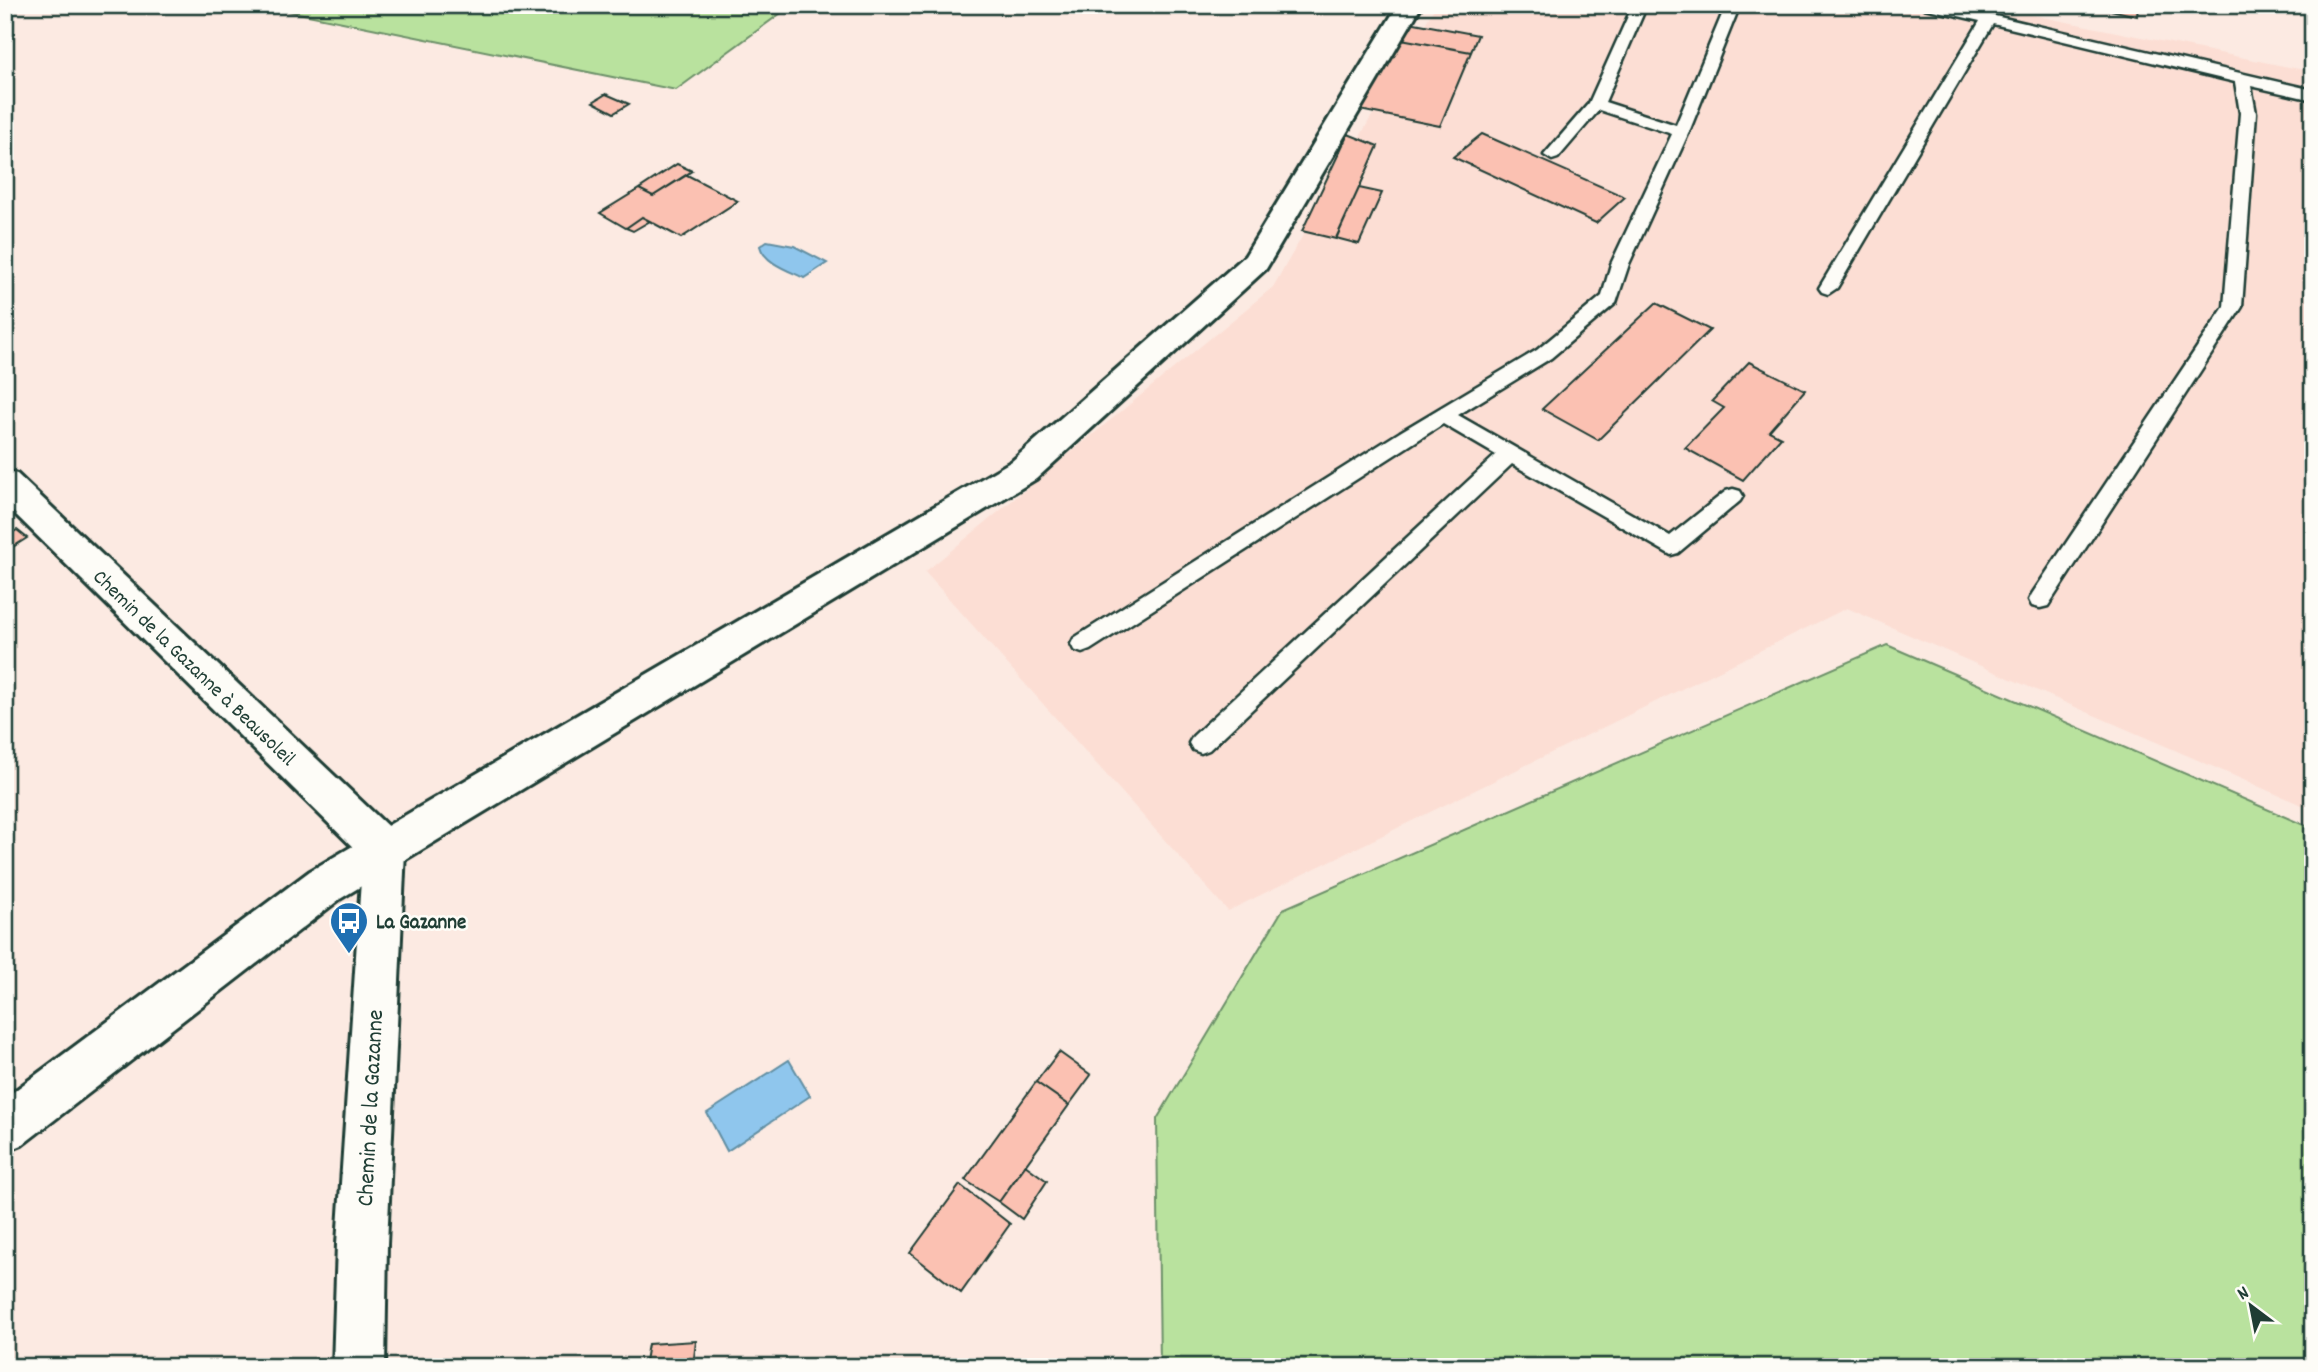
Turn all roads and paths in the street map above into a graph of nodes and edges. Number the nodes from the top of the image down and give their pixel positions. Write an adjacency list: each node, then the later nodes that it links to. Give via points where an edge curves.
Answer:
1 (1410, 5): 19 (main road, via 1256,262 1024,470)
2 (1640, 5): 8 (lane)
3 (1733, 5): 9 (lane)
4 (1929, 5): 5 (lane)
5 (1989, 19): 6 (lane); 11 (lane)
6 (2242, 79): 7 (lane); 16 (lane, via 2248,113 2233,307)
7 (2313, 95)
8 (1596, 104): 9 (lane); 10 (lane)
9 (1681, 132): 12 (lane, via 1619,264 1610,299 1544,354)
10 (1552, 155)
11 (1828, 288)
12 (1444, 416): 13 (lane); 17 (lane)
13 (1510, 454): 15 (lane, via 1671,547); 18 (lane)
14 (5, 483): 19 (main road, Chemin de la Gazanne à Beausoleil)
15 (1733, 496)
16 (2040, 600)
17 (1082, 645)
18 (1201, 743)
19 (384, 850): 20 (main road, via 325,886); 21 (main road, Chemin de la Gazanne)
20 (5, 1128)
21 (359, 1367)

